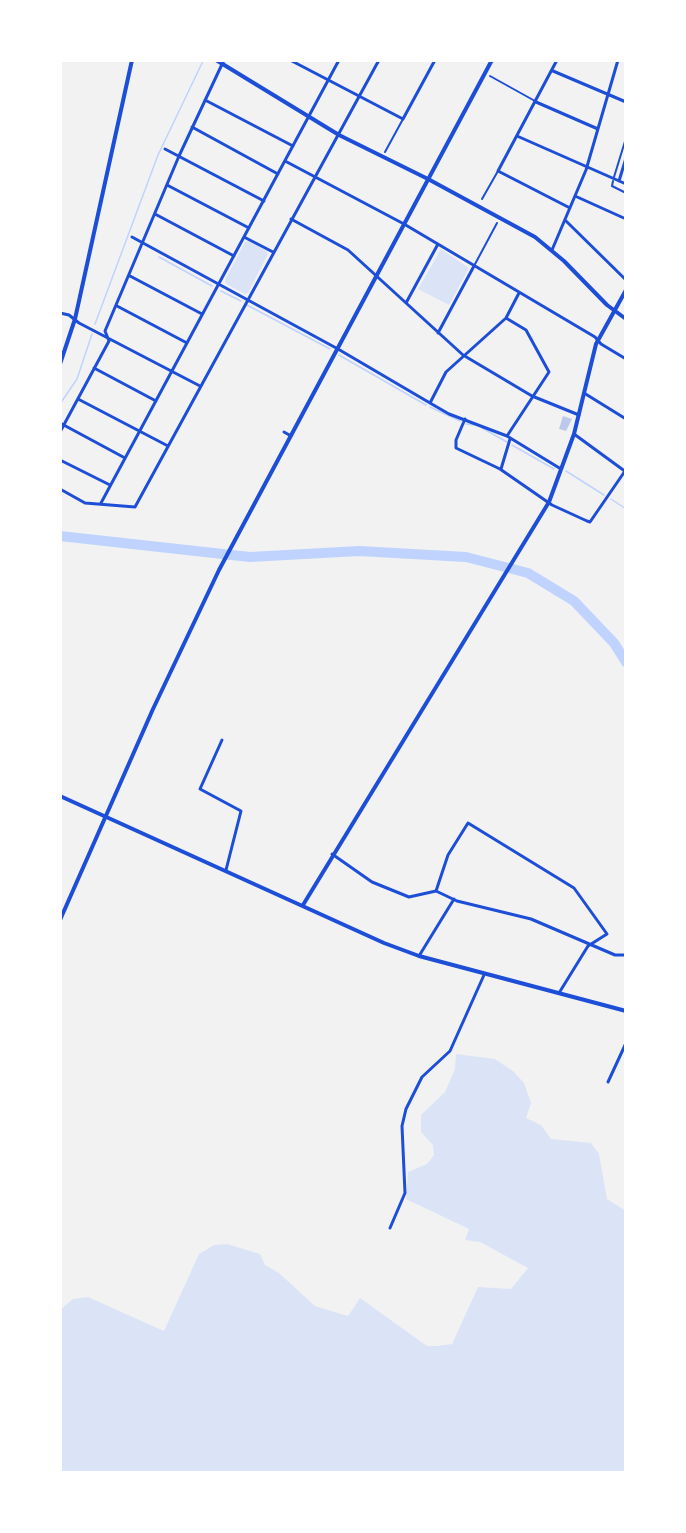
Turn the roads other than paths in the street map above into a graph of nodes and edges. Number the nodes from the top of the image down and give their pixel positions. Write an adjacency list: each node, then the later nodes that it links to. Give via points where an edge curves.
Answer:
1 (132, 60): 74 (street)
2 (216, 60): 10 (street)
3 (290, 60): 13 (street)
4 (339, 60): 13 (street)
5 (379, 60): 15 (street)
6 (435, 60): 20 (street)
7 (492, 60): 37 (street)
8 (557, 60): 11 (street)
9 (618, 60): 14 (street)
10 (223, 62): 16 (street); 19 (street)
11 (553, 71): 14 (street); 17 (street)
12 (490, 76): 17 (street)
13 (328, 81): 15 (street); 19 (street)
14 (609, 94): 18 (street); 22 (street)
15 (359, 96): 20 (street); 23 (street)
16 (205, 99): 21 (street); 26 (street)
17 (536, 102): 22 (street); 24 (street)
18 (626, 102)
19 (309, 117): 23 (street); 26 (street)
20 (403, 119): 28 (street)
21 (192, 127): 29 (street); 34 (street)
22 (598, 129): 32 (street)
23 (339, 135): 35 (street); 37 (street)
24 (517, 136): 32 (street); 33 (street)
25 (626, 138): 36 (street)
26 (293, 146): 31 (street)
27 (165, 149): 29 (street)
28 (386, 152)
29 (179, 156): 41 (street); 45 (street)
30 (626, 158): 39 (street)
31 (285, 161): 34 (street); 35 (street)
32 (586, 167): 39 (street); 43 (street)
33 (498, 171): 44 (street); 46 (street)
34 (279, 174): 45 (street)
35 (314, 176): 48 (street); 52 (street)
36 (615, 177)
37 (428, 179): 52 (street); 58 (street)
38 (613, 181): 42 (street, via 612,186)
39 (619, 181): 40 (street)
40 (626, 184)
41 (167, 185): 47 (street); 53 (street)
42 (626, 193)
43 (575, 196): 46 (street); 49 (street)
44 (482, 199)
45 (264, 201): 53 (street)
46 (570, 208): 50 (street)
47 (155, 214): 56 (street); 60 (street)
48 (291, 219): 59 (street); 63 (street, via 348,250)
49 (626, 219)
50 (565, 220): 58 (street); 64 (street)
51 (497, 223): 61 (street)
52 (404, 224): 57 (street); 63 (street)
53 (249, 228): 55 (street)
54 (132, 237): 56 (street)
55 (244, 237): 59 (street); 60 (street)
56 (143, 244): 62 (street); 65 (street)
57 (438, 244): 61 (street); 69 (street)
58 (552, 250): 71 (street)
59 (273, 252): 68 (street)
60 (234, 256): 65 (street)
61 (474, 266): 67 (street); 77 (street)
62 (130, 276): 70 (street); 73 (street)
63 (376, 276): 69 (street); 81 (street)
64 (626, 280)
65 (219, 284): 68 (street); 73 (street)
66 (626, 290): 71 (street)
67 (519, 293): 75 (street); 79 (street)
68 (247, 300): 81 (street); 87 (street)
69 (406, 304): 77 (street)
70 (117, 306): 78 (street, via 105,331); 80 (street)
71 (614, 311): 76 (street); 79 (street)
72 (60, 313): 74 (street)
73 (202, 314): 80 (street)
74 (75, 318): 78 (street); 84 (street)
75 (506, 318): 82 (street); 89 (street, via 526,330 549,372)
76 (626, 319)
77 (438, 333): 82 (street)
78 (107, 336): 85 (street, via 109,341); 86 (street)
79 (598, 340): 83 (street); 88 (street)
80 (187, 343): 86 (street)
81 (338, 349): 92 (street); 101 (street)
82 (463, 355): 89 (street); 92 (street, via 446,372)
83 (626, 359)
84 (60, 364)
85 (94, 368): 90 (street); 91 (street)
86 (172, 371): 87 (street); 91 (street)
87 (200, 386): 103 (street)
88 (584, 393): 93 (street); 95 (street)
89 (532, 396): 93 (street); 102 (street)
90 (78, 399): 96 (street); 97 (street)
91 (156, 401): 97 (street)
92 (430, 403): 94 (street)
93 (579, 416): 100 (street)
94 (465, 419): 102 (street); 107 (street, via 456,448)
95 (626, 419)
96 (62, 424): 98 (street); 104 (street)
97 (140, 431): 103 (street); 104 (street)
98 (60, 432)
99 (284, 432): 101 (street)
100 (574, 434): 106 (street); 108 (street)
101 (291, 436): 115 (street, via 191,625)
102 (508, 438): 106 (street); 107 (street)
103 (168, 446): 112 (street, via 135,507)
104 (125, 458): 109 (street)
105 (60, 460): 109 (street)
106 (561, 469): 111 (street)
107 (501, 470): 111 (street)
108 (626, 472): 111 (street, via 591,522)
109 (110, 485): 112 (street)
110 (60, 489): 112 (street, via 85,503)
111 (549, 502): 116 (street)
112 (101, 503)
113 (222, 740): 117 (street, via 200,789 241,811)
114 (60, 796): 115 (street)
115 (106, 816): 117 (street); 121 (street)
116 (332, 854): 118 (street, via 372,882 409,897); 120 (street)
117 (226, 870): 120 (street)
118 (436, 891): 119 (street); 122 (street, via 448,855 468,823 574,888 607,934)
119 (454, 899): 122 (street, via 531,919); 124 (street)
120 (303, 905): 124 (street)
121 (60, 920)
122 (590, 944): 123 (street, via 615,955); 126 (street)
123 (626, 955)
124 (419, 956): 125 (street)
125 (484, 975): 126 (street); 130 (street, via 450,1052 422,1077 406,1109 402,1126 405,1193)
126 (559, 994): 127 (street)
127 (626, 1011)
128 (626, 1043): 129 (street)
129 (609, 1082)
130 (390, 1228)

